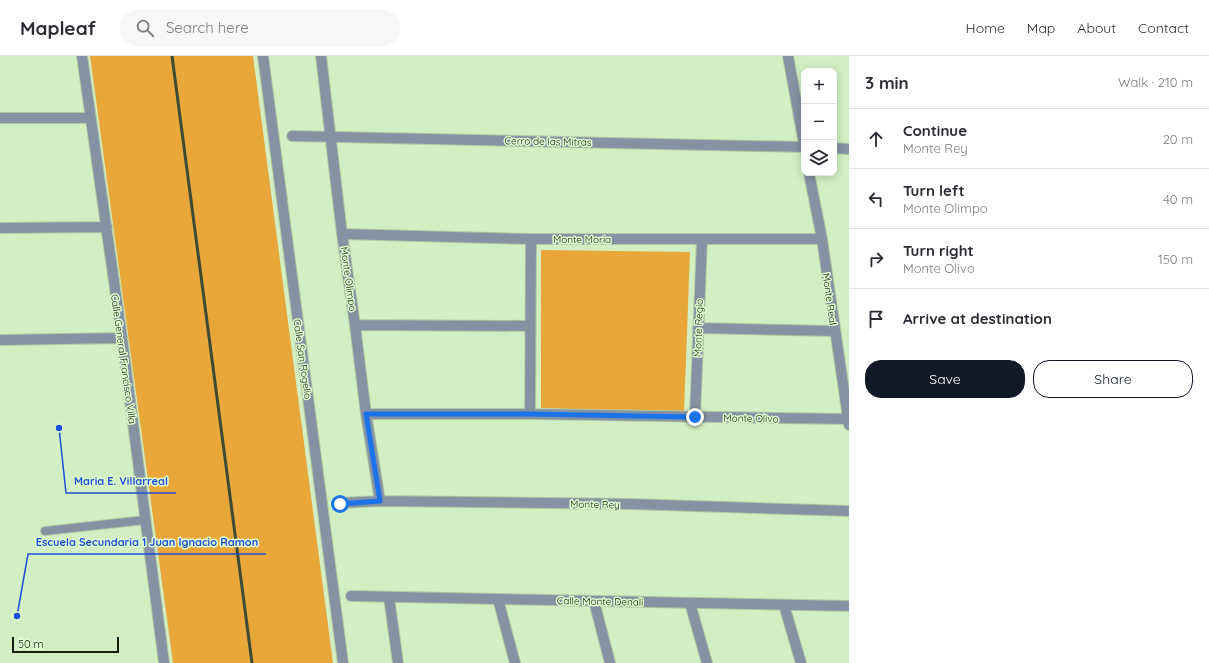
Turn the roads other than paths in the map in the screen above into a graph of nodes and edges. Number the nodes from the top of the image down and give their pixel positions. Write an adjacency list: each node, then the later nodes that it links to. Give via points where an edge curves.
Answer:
1 (82, 56): 6 (street, Calle General Francisco Villa)
2 (262, 56): 43 (street, Calle San Rogelio)
3 (321, 56): 8 (street, Monte Olimpo)
4 (788, 56): 9 (street)
5 (0, 118): 6 (street)
6 (90, 118): 14 (street, Calle General Francisco Villa)
7 (292, 136): 8 (street, Cerro de las Mitras)
8 (330, 137): 10 (street, Cerro de las Mitras); 16 (street, Monte Olimpo)
9 (803, 140)
10 (801, 147)
11 (837, 148): 12 (street)
12 (849, 149)
13 (810, 176): 19 (street, Monte Real)
14 (107, 227): 15 (street); 24 (street, Calle General Francisco Villa)
15 (0, 228)
16 (342, 234): 17 (street, Monte Moria); 20 (street, Monte Olimpo)
17 (531, 239): 18 (street, Monte Moria); 21 (street)
18 (702, 239): 19 (street, Monte Moria); 22 (street, Monte Regio)
19 (822, 239): 23 (street, Monte Real)
20 (356, 325): 21 (street); 26 (street, Monte Olimpo)
21 (530, 326): 27 (street)
22 (698, 328): 23 (street); 28 (street, Monte Regio)
23 (835, 331): 29 (street, Monte Real)
24 (122, 338): 25 (street); 33 (street, Calle General Francisco Villa)
25 (0, 340)
26 (366, 414): 27 (street, Monte Olivo); 30 (street, Monte Olimpo)
27 (530, 414): 28 (street, Monte Olivo)
28 (695, 417): 29 (street, Monte Olivo)
29 (848, 422)
30 (380, 501): 31 (street, Monte Rey); 32 (street, Monte Rey, via 630,504)
31 (340, 504)
32 (849, 511)
33 (145, 520): 34 (lane); 42 (street, Calle General Francisco Villa)
34 (45, 531)
35 (351, 596): 36 (street, Calle Monte Denali)
36 (389, 597): 37 (street, Calle Monte Denali); 44 (street)
37 (498, 599): 38 (street, Calle Monte Denali); 45 (street)
38 (594, 601): 39 (street, Calle Monte Denali); 46 (street)
39 (690, 603): 40 (street, Calle Monte Denali); 47 (street)
40 (784, 605): 41 (street, Calle Monte Denali); 48 (street)
41 (849, 606)
42 (164, 663)
43 (343, 663)
44 (398, 663)
45 (515, 663)
46 (610, 663)
47 (707, 663)
48 (801, 663)

